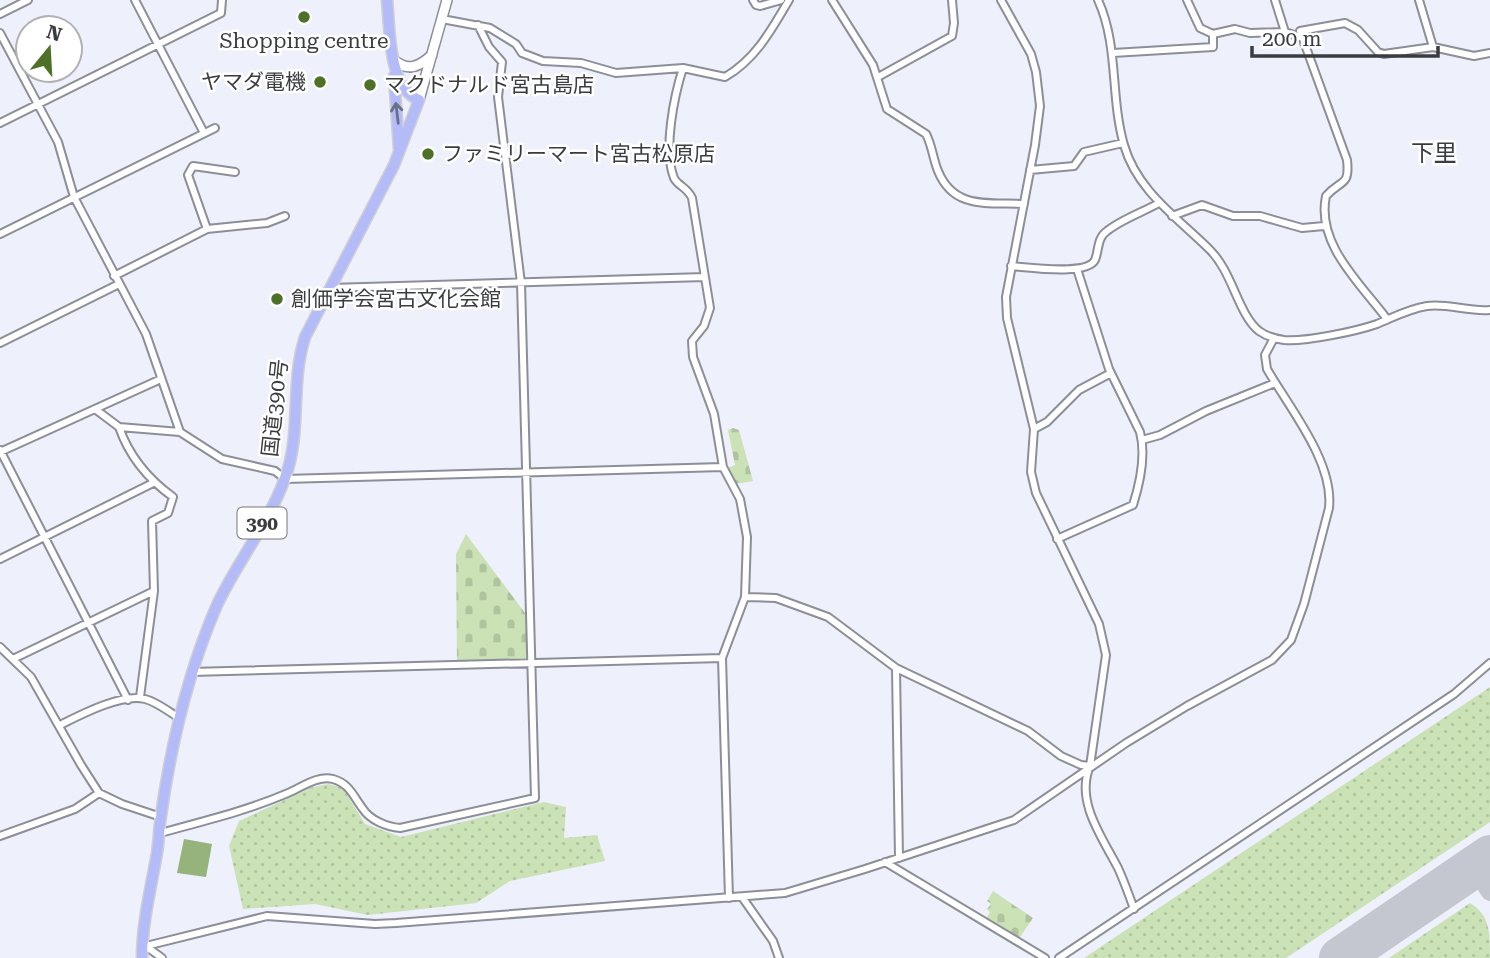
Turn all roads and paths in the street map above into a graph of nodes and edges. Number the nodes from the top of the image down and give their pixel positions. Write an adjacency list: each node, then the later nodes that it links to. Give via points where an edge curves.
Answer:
1 (28, 0): 16 (street)
2 (135, 0): 23 (street)
3 (222, 0): 23 (street, via 221,13)
4 (387, 0): 28 (highway)
5 (447, 0): 17 (main road)
6 (753, 0): 7 (street, via 760,6)
7 (781, 0)
8 (788, 0): 29 (street, via 776,25 733,72 719,77)
9 (832, 0): 30 (street)
10 (952, 0): 30 (street, via 952,36)
11 (1001, 0): 38 (street, via 1036,72 1040,116)
12 (1098, 0): 25 (street)
13 (1187, 0): 21 (street, via 1200,28)
14 (1275, 0): 19 (street)
15 (1419, 0): 24 (street)
16 (0, 14)
17 (442, 19): 18 (street); 27 (main road)
18 (478, 25): 29 (street, via 543,61 581,63 622,74); 52 (street, via 502,62 499,108)
19 (1285, 32): 21 (street, via 1235,29); 22 (street)
20 (0, 33): 32 (street)
21 (1213, 34): 25 (street, via 1213,47 1207,49)
22 (1303, 38): 24 (street, via 1300,31 1345,23 1384,54); 45 (street, via 1349,173 1346,181 1326,196)
23 (158, 45): 32 (street); 35 (street)
24 (1433, 47): 26 (street, via 1474,56)
25 (1113, 53): 36 (street)
26 (1490, 53)
27 (432, 55): 28 (main road, via 412,68); 31 (main road)
28 (394, 65): 31 (highway, via 404,89); 37 (highway, one-way to 28)
29 (683, 68): 51 (street, via 668,140 674,176 692,198)
30 (878, 77): 42 (street, via 887,110 926,134 949,191 971,201)
31 (419, 100): 37 (highway, 国道390号 / 390)
32 (38, 105): 33 (street); 40 (street, via 58,142)
33 (0, 124)
34 (215, 128): 35 (street)
35 (204, 133): 40 (street)
36 (1123, 143): 38 (street, via 1084,152 1070,167); 41 (street, via 1140,180)
37 (398, 156): 54 (highway, 国道390号 / 390)
38 (1030, 170): 42 (street)
39 (235, 172): 46 (street, via 193,166 188,175)
40 (74, 197): 47 (street); 50 (street)
41 (1159, 203): 44 (street); 49 (street, via 1107,230 1095,260)
42 (1024, 204): 48 (street)
43 (285, 216): 46 (street, via 267,223)
44 (1172, 216): 45 (street, via 1202,205 1233,216 1260,216 1302,228); 57 (street, via 1216,256 1247,316 1258,330)
45 (1324, 226): 56 (street, via 1335,250)
46 (206, 229): 50 (street)
47 (0, 234)
48 (1011, 266): 49 (street); 64 (street, via 1007,318)
49 (1077, 269): 59 (street)
50 (114, 276): 53 (street)
51 (705, 277): 52 (street); 68 (street, via 708,319 691,346 715,414)
52 (521, 282): 54 (street); 69 (street)
53 (119, 284): 58 (street); 60 (street, via 146,334)
54 (330, 288): 70 (highway, 国道390号 / 390, via 300,353 292,450)
55 (1490, 310): 56 (street, via 1430,306)
56 (1387, 319): 57 (street, via 1360,329 1292,340)
57 (1274, 338): 61 (street, via 1265,363)
58 (0, 343)
59 (1111, 373): 64 (street, via 1079,390); 66 (street)
60 (161, 379): 62 (street); 65 (street)
61 (1275, 383): 66 (street); 89 (street, via 1325,467 1331,493 1291,640 1272,660)
62 (95, 409): 63 (street); 67 (street)
63 (119, 427): 65 (street); 71 (street, via 125,445)
64 (1034, 429): 73 (street, via 1031,472 1035,493)
65 (180, 432): 70 (street, via 222,459 275,471)
66 (1142, 439): 73 (street, via 1133,505)
67 (0, 451): 72 (street)
68 (723, 467): 69 (street); 76 (street, via 745,519)
69 (526, 472): 70 (street); 81 (street)
70 (285, 479): 84 (highway, 国道390号 / 390, via 219,602)
71 (153, 483): 72 (street); 75 (street, via 173,497 168,513 152,521)
72 (44, 538): 74 (street); 77 (street)
73 (1057, 539): 89 (street, via 1099,624 1106,655)
74 (0, 559)
75 (154, 591): 77 (street); 85 (street)
76 (745, 597): 79 (street); 83 (street, via 776,598 828,617)
77 (88, 624): 80 (street); 86 (street)
78 (0, 647): 80 (street)
79 (722, 658): 81 (street); 97 (street)
80 (13, 659): 88 (street, via 32,677)
81 (532, 663): 84 (street); 92 (street, via 532,800 400,828 373,818 345,784 327,778 244,811)
82 (1490, 663): 98 (street, via 1469,683)
83 (896, 668): 89 (street, via 1028,732 1061,756); 94 (street)
84 (191, 672): 87 (highway, 国道390号 / 390)
85 (140, 697): 86 (street); 87 (street)
86 (128, 699): 88 (street, via 99,705)
87 (179, 718): 91 (highway, 国道390号 / 390)
88 (60, 725): 90 (street)
89 (1090, 766): 94 (street, via 1014,820); 98 (street, via 1085,779 1088,811)
90 (99, 793): 91 (street); 93 (street, via 75,809)
91 (161, 817): 92 (highway, 国道390号 / 390)
92 (160, 832): 99 (highway, 国道390号 / 390)
93 (0, 836)
94 (899, 858): 95 (street)
95 (885, 862): 96 (street, via 785,893); 102 (street)
96 (742, 897): 97 (street); 101 (street, via 773,941)
97 (729, 898): 99 (street, via 375,924 267,916)
98 (1135, 909): 103 (street)
99 (142, 953): 100 (street, via 153,950)
100 (162, 958)
101 (779, 958)
102 (1045, 958)
103 (1059, 958)

